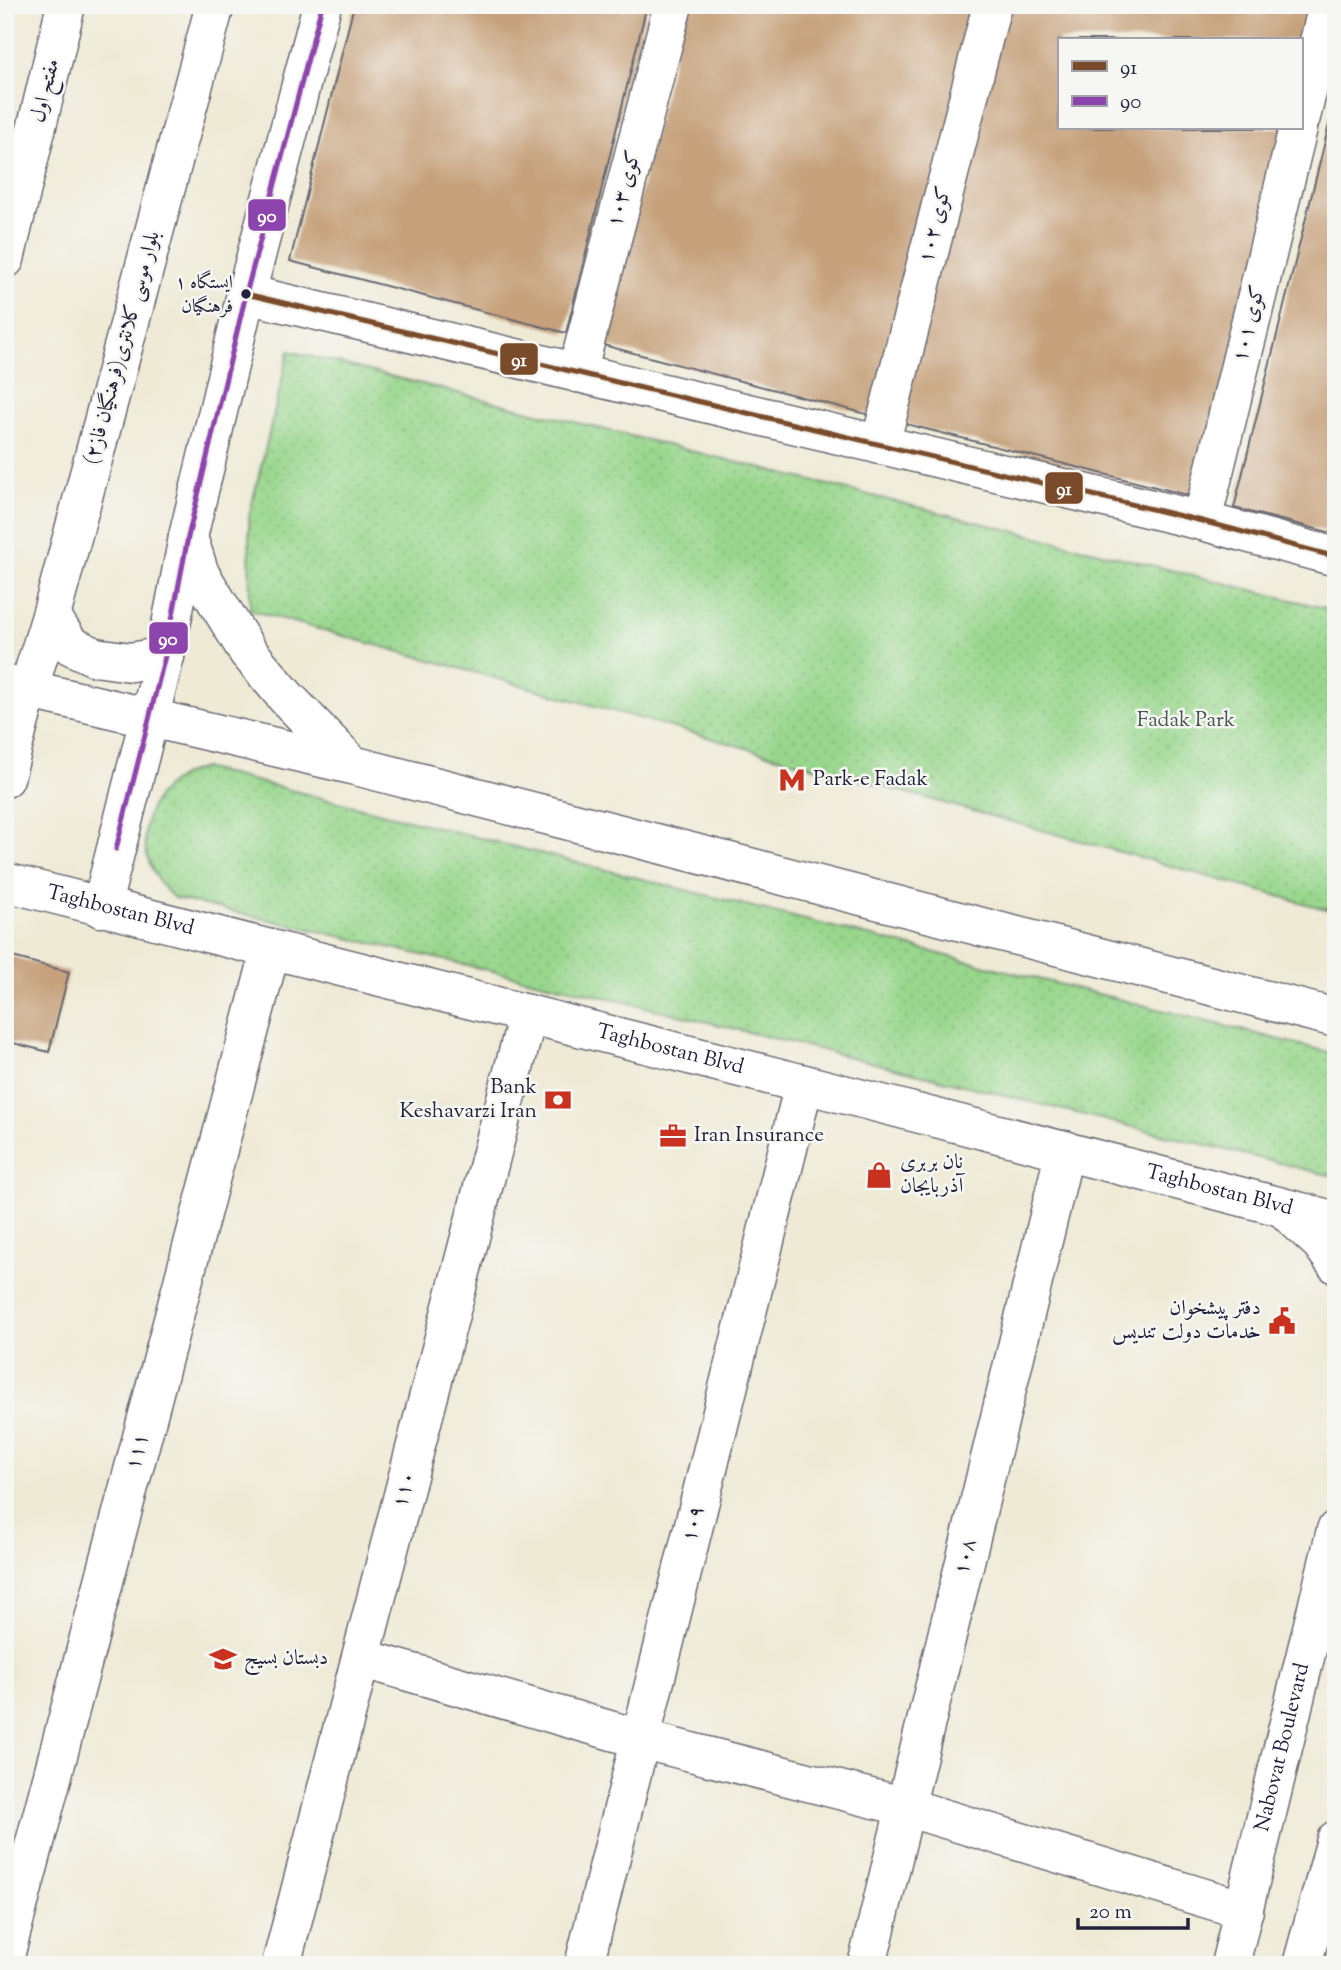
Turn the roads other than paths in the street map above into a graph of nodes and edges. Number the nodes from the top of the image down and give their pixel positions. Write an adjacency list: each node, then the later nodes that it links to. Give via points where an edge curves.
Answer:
1 (66, 5): 9 (street, مفتح اول)
2 (215, 5): 17 (street, بلوار موسی کلانتری(فرهنگیان فاز۲))
3 (322, 5): 11 (street)
4 (673, 5): 12 (street, کوی ۱۰۳)
5 (992, 5): 13 (street, کوی ۱۰۲)
6 (1328, 28): 7 (street)
7 (1302, 114)
8 (1298, 130): 14 (street, کوی ۱۰۱)
9 (20, 135): 10 (street, مفتح اول)
10 (5, 259)
11 (246, 294): 12 (street); 15 (street)
12 (577, 373): 13 (street)
13 (880, 445): 14 (street)
14 (1202, 521): 16 (street)
15 (188, 537): 18 (street); 21 (street, via 200,574 248,652)
16 (1336, 557)
17 (51, 616): 18 (street, via 70,645 95,657 131,662); 19 (street, بلوار موسی کلانتری(فرهنگیان فاز۲))
18 (165, 656): 20 (street)
19 (17, 687): 20 (street); 22 (street, بلوار موسی کلانتری(فرهنگیان فاز۲))
20 (150, 718): 21 (street); 24 (street)
21 (352, 765): 27 (street)
22 (5, 778)
23 (5, 882): 24 (street, Taghbostan Blvd)
24 (101, 908): 25 (street, Taghbostan Blvd)
25 (271, 949): 26 (street, Taghbostan Blvd); 39 (street, ۱۱۱)
26 (528, 1014): 28 (street, Taghbostan Blvd); 34 (street, ۱۱۰)
27 (1335, 1017)
28 (804, 1084): 29 (street, Taghbostan Blvd); 35 (street, ۱۰۹)
29 (1065, 1150): 30 (street, Taghbostan Blvd); 36 (street, ۱۰۸)
30 (1280, 1205): 31 (street, Taghbostan Blvd); 32 (street, via 1321,1243)
31 (1336, 1221)
32 (1336, 1264)
33 (1336, 1530): 38 (street, Nabovat Boulevard)
34 (361, 1658): 35 (street); 40 (street, ۱۱۰)
35 (640, 1739): 36 (street); 41 (street, ۱۰۹)
36 (906, 1807): 38 (street); 42 (street, ۱۰۸)
37 (1335, 1848): 44 (street)
38 (1244, 1910): 43 (street, Nabovat Boulevard)
39 (5, 1956)
40 (281, 1965)
41 (584, 1965)
42 (867, 1965)
43 (1230, 1965)
44 (1302, 1965)

